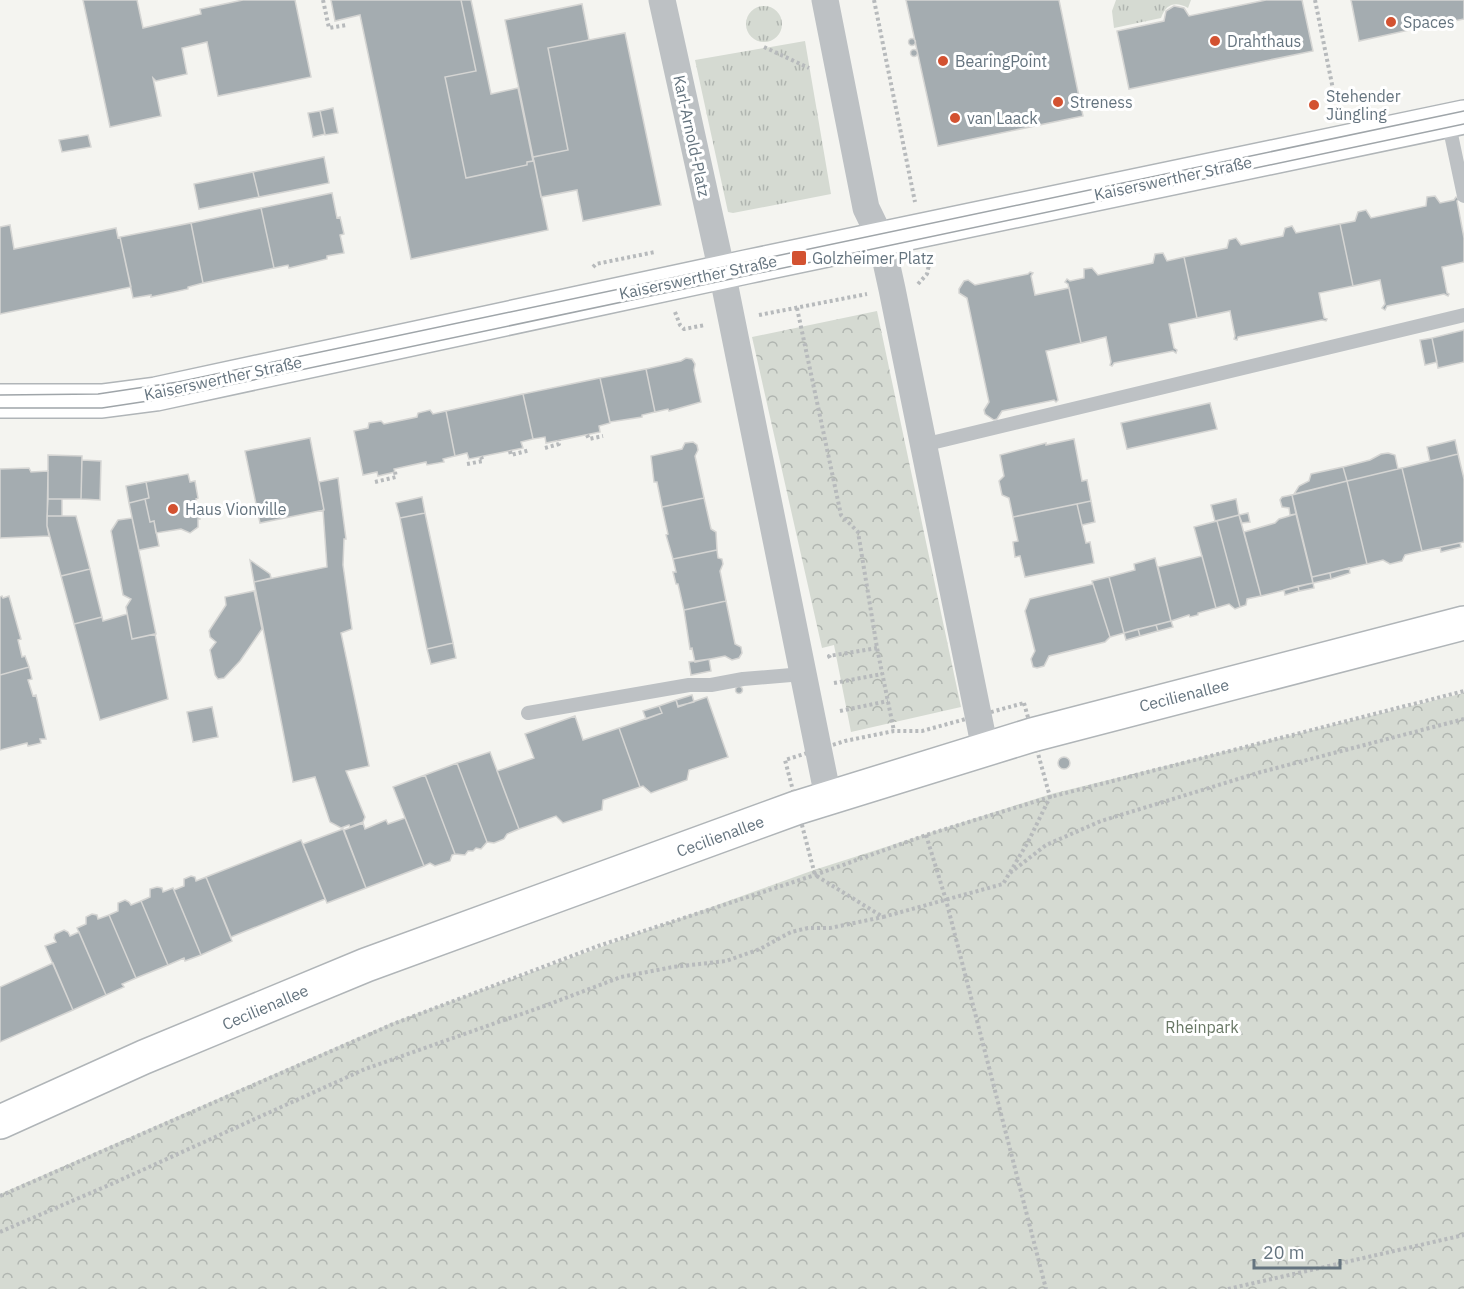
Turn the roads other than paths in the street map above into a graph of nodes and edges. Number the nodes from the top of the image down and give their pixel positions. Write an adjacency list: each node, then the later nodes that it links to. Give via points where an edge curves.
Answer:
1 (662, 0): 6 (street, Karl-Arnold-Platz)
2 (825, 0): 5 (street, via 866,208)
3 (1456, 119): 4 (lane); 5 (street, Kaiserswerther Straße)
4 (1464, 196)
5 (880, 239): 6 (street, Kaiserswerther Straße); 9 (street)
6 (722, 272): 8 (street, Kaiserswerther Straße, via 156,394 102,401); 11 (street)
7 (1464, 315): 9 (lane)
8 (0, 401)
9 (923, 445): 13 (street)
10 (1464, 623): 13 (street, Cecilienallee)
11 (803, 674): 12 (lane, via 689,684); 14 (street)
12 (528, 713)
13 (985, 749): 14 (street, Cecilienallee)
14 (828, 797): 15 (street, Cecilienallee, via 366,964)
15 (0, 1122)

